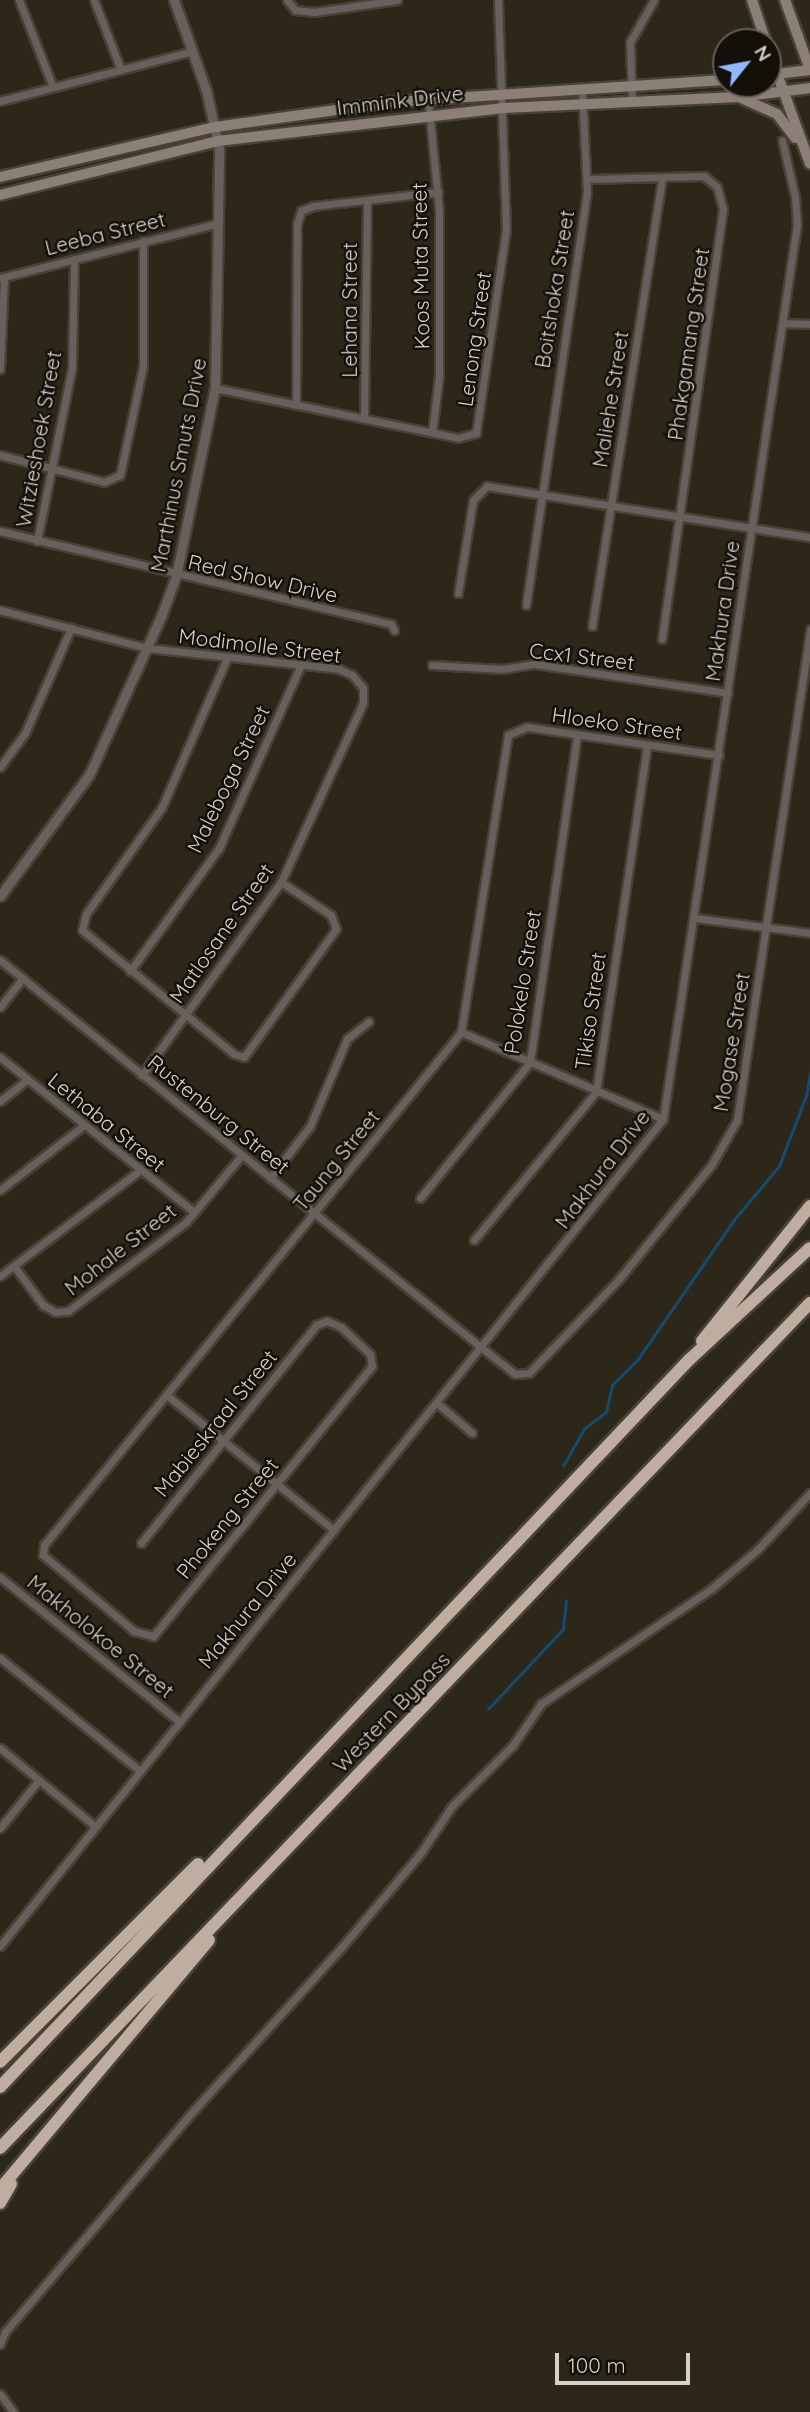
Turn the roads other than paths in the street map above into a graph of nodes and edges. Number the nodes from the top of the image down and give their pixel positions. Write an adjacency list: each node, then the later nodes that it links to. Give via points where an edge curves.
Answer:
1 (19, 0): 18 (street)
2 (94, 0): 14 (street)
3 (174, 0): 12 (street, Marthinus Smuts Drive)
4 (287, 0): 10 (street, via 295,10 307,12)
5 (397, 0): 10 (street)
6 (498, 0): 21 (street, Lenong Street)
7 (654, 0): 17 (street, via 630,42)
8 (752, 0): 11 (main road)
9 (785, 0): 13 (main road)
10 (375, 1)
11 (761, 28)
12 (194, 51): 14 (street); 31 (street, Marthinus Smuts Drive)
13 (810, 69): 15 (main road)
14 (121, 70): 18 (street)
15 (782, 73)
16 (712, 81): 17 (main road, Immink Drive)
17 (631, 85): 20 (main road, Immink Drive); 26 (street)
18 (53, 87): 27 (street)
19 (810, 88): 22 (main road, Immink Drive)
20 (583, 89): 21 (main road, Immink Drive); 28 (street, Boitshoka Street)
21 (501, 92): 25 (main road, Immink Drive); 29 (street, Lenong Street)
22 (783, 93): 34 (main road)
23 (712, 98): 26 (main road, Immink Drive)
24 (740, 98): 34 (main road, via 777,114)
25 (428, 99): 30 (street, Koos Muta Street); 31 (main road, Immink Drive)
26 (632, 100): 28 (main road, Immink Drive)
27 (0, 101)
28 (583, 103): 29 (main road, Immink Drive); 37 (street, Boitshoka Street)
29 (503, 108): 30 (main road, Immink Drive); 52 (street, Lenong Street, via 505,246 478,430 464,439)
30 (430, 114): 32 (main road, Immink Drive); 38 (street, Koos Muta Street)
31 (215, 127): 32 (street, Marthinus Smuts Drive); 35 (main road, Immink Drive)
32 (218, 141): 39 (main road, Immink Drive); 41 (street, Marthinus Smuts Drive)
33 (782, 141): 45 (street, Makhura Drive, via 797,214)
34 (810, 163)
35 (0, 177)
36 (662, 177): 37 (street, Phakgamang Street); 56 (street, Maliehe Street); 57 (street, Phakgamang Street, via 709,178 717,187 723,209)
37 (588, 179): 55 (street, Boitshoka Street)
38 (438, 192): 40 (street); 52 (street, Koos Muta Street, via 439,376)
39 (0, 195)
40 (366, 201): 50 (street, via 313,206 299,217); 51 (street, Lehana Street)
41 (219, 223): 42 (street, Leeba Street); 49 (street, Marthinus Smuts Drive)
42 (143, 241): 43 (street, Leeba Street); 54 (street, via 143,366 120,475 104,482)
43 (74, 259): 44 (street, Leeba Street); 54 (street, Witzieshoek Street, via 72,367)
44 (2, 277): 47 (street)
45 (784, 323): 46 (street); 58 (street, Makhura Drive)
46 (810, 324)
47 (1, 349): 48 (street)
48 (0, 369)
49 (215, 388): 50 (street, Lenong Street); 62 (street, Marthinus Smuts Drive)
50 (296, 405): 51 (street, Lenong Street)
51 (364, 418): 52 (street, Lenong Street)
52 (432, 433)
53 (0, 454): 54 (street)
54 (51, 468): 61 (street, Witzieshoek Street)
55 (541, 495): 56 (street); 63 (street, via 487,486 475,493); 64 (street, Boitshoka Street)
56 (612, 506): 57 (street); 66 (street, Maliehe Street)
57 (681, 517): 58 (street); 70 (street, Phakgamang Street)
58 (752, 528): 60 (street); 76 (street, Makhura Drive)
59 (0, 531): 61 (street, Red Show Drive)
60 (810, 537)
61 (37, 541): 62 (street, Red Show Drive)
62 (176, 576): 69 (street, Red Show Drive, via 391,624); 71 (street, Marthinus Smuts Drive)
63 (458, 593)
64 (526, 605)
65 (1, 613): 67 (street)
66 (593, 626)
67 (71, 628): 71 (street); 80 (street, via 28,726)
68 (810, 629): 84 (street, Mogase Street)
69 (394, 630)
70 (662, 639)
71 (147, 648): 72 (street, Modimolle Street); 82 (street, Marthinus Smuts Drive, via 89,775)
72 (227, 658): 73 (street, Modimolle Street); 87 (street, via 162,807 83,921 86,935)
73 (301, 665): 75 (street, Modimolle Street, via 339,669); 87 (street, Maleboga Street, via 219,848)
74 (432, 665): 76 (street, Ccx1 Street, via 508,669 535,664)
75 (363, 688): 81 (street, Matlosane Street, via 363,703)
76 (728, 693): 79 (street, Makhura Drive)
77 (577, 735): 78 (street, Hloeko Street); 92 (street, Hloeko Street, via 527,727 511,732 500,766); 94 (street, Polokelo Street)
78 (647, 745): 79 (street, Hloeko Street); 97 (street, Tikiso Street)
79 (719, 755): 83 (street, Makhura Drive)
80 (0, 767)
81 (281, 882): 90 (street, Matlosane Street); 90 (street, via 331,915 336,929 246,1056 234,1054)
82 (0, 897)
83 (695, 918): 84 (street); 99 (street, Makhura Drive)
84 (766, 926): 85 (street); 115 (street, Mogase Street, via 739,1109 726,1146 619,1279 539,1366 520,1376)
85 (810, 933)
86 (0, 960): 88 (street, Rustenburg Street)
87 (130, 971): 90 (street)
88 (23, 978): 89 (street); 95 (street, Rustenburg Street)
89 (0, 1007)
90 (185, 1015): 95 (street, Matlosane Street)
91 (369, 1021): 103 (street, via 347,1039 310,1126)
92 (461, 1032): 94 (street); 108 (street, Taung Street)
93 (0, 1057): 96 (street, Lethaba Street)
94 (530, 1062): 97 (street); 105 (street, Polokelo Street)
95 (142, 1075): 101 (street, Rustenburg Street)
96 (27, 1080): 98 (street); 100 (street, Lethaba Street)
97 (596, 1092): 99 (street); 109 (street, Tikiso Street)
98 (0, 1101)
99 (663, 1119): 115 (street, Makhura Drive)
100 (84, 1125): 102 (street, Lethaba Street); 104 (street)
101 (241, 1156): 103 (street, Rustenburg Street); 107 (street, Mohale Street)
102 (140, 1170): 107 (street, Lethaba Street); 111 (street)
103 (270, 1178): 108 (street, Rustenburg Street)
104 (0, 1190)
105 (419, 1198)
106 (810, 1206): 116 (highway)
107 (194, 1212): 111 (street, Mohale Street, via 68,1311 55,1312 43,1305)
108 (314, 1214): 115 (street, Rustenburg Street); 117 (street, Taung Street)
109 (474, 1240)
110 (810, 1248): 116 (highway, Western Bypass)
111 (14, 1266): 112 (street)
112 (0, 1276)
113 (810, 1303): 135 (highway, Western Bypass)
114 (316, 1325): 120 (street, Mabieskraal Street); 121 (street, Phokeng Street, via 327,1321 341,1327 369,1353 372,1363)
115 (482, 1348): 118 (street, Makhura Drive)
116 (690, 1359): 132 (highway, Western Bypass)
117 (169, 1397): 120 (street); 125 (street, Taung Street)
118 (437, 1403): 119 (street); 123 (street, Makhura Drive)
119 (472, 1433)
120 (222, 1440): 121 (street); 124 (street, Mabieskraal Street)
121 (276, 1484): 123 (street); 125 (street, Phokeng Street, via 150,1637 134,1631 53,1565 43,1555)
122 (810, 1493): 143 (street, via 758,1549 711,1589 541,1704 513,1745 452,1806 420,1854 194,2110 32,2307 5,2332)
123 (334, 1530): 128 (street, Makhura Drive)
124 (141, 1544)
125 (44, 1545)
126 (0, 1577): 128 (street, Makholokoe Street)
127 (0, 1658): 130 (street)
128 (180, 1722): 130 (street, Makhura Drive)
129 (0, 1748): 131 (street)
130 (140, 1771): 133 (street, Makhura Drive)
131 (38, 1780): 133 (street); 134 (street)
132 (252, 1816): 137 (highway, via 187,1874); 138 (highway, Western Bypass)
133 (96, 1827): 136 (street, Makhura Drive)
134 (0, 1828)
135 (280, 1857): 139 (highway, Western Bypass); 140 (highway)
136 (0, 1946)
137 (0, 2062)
138 (0, 2087)
139 (0, 2148)
140 (16, 2171): 141 (highway); 142 (highway)
141 (0, 2189)
142 (0, 2203)
143 (0, 2344)
144 (0, 2394): 145 (street)
145 (13, 2412)

